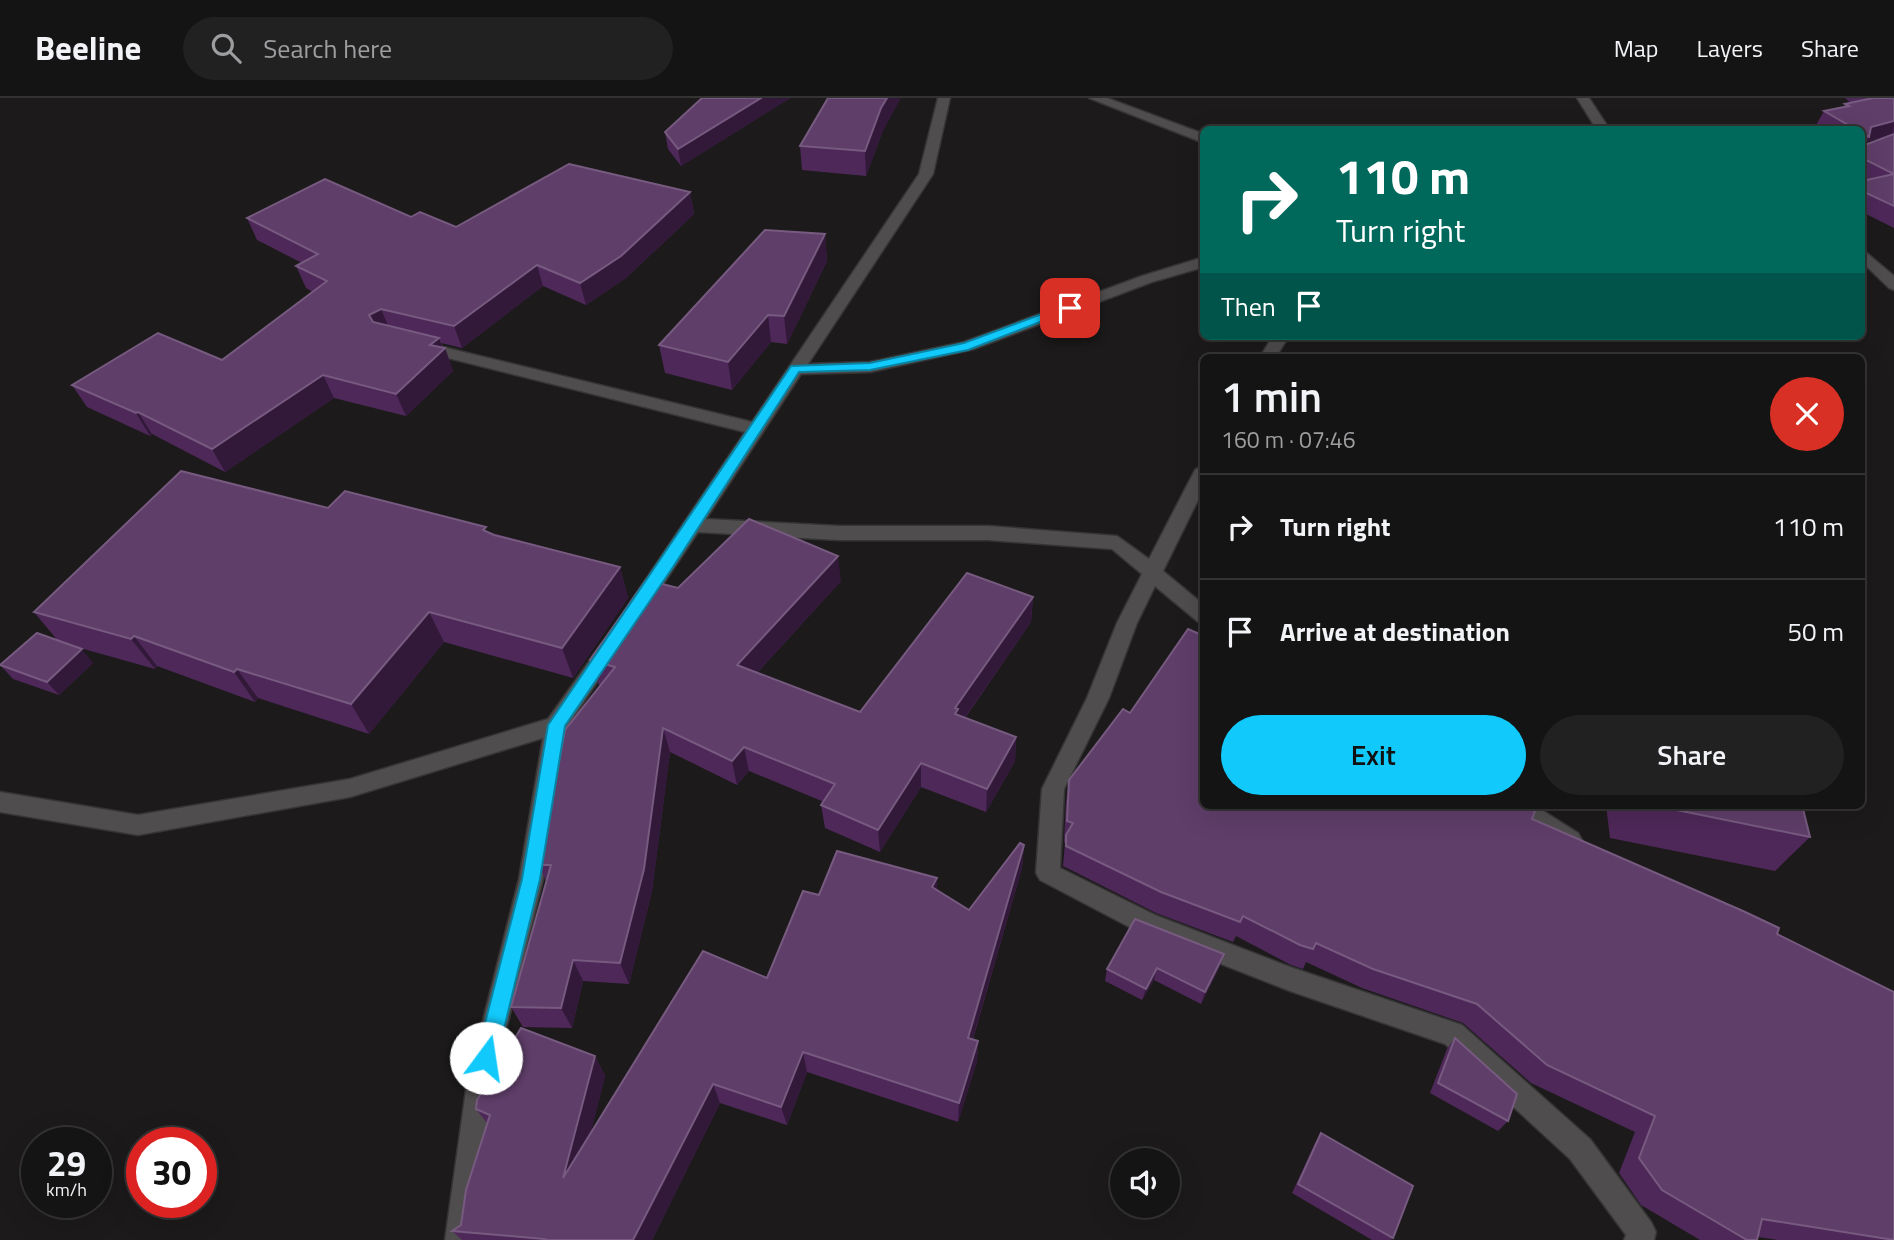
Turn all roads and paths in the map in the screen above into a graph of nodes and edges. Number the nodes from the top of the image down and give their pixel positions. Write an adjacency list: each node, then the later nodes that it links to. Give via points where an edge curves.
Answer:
1 (944, 98): 10 (street, via 926,174)
2 (1096, 98): 5 (street)
3 (1583, 98): 4 (street)
4 (1601, 126)
5 (1200, 137)
6 (1865, 257): 8 (street)
7 (1200, 263): 10 (street, via 968,346 870,367)
8 (1894, 285)
9 (403, 342): 11 (street)
10 (795, 369): 11 (street)
11 (756, 429): 13 (street)
12 (1200, 478): 14 (street)
13 (692, 525): 14 (street, via 839,533 988,533 1117,543); 16 (street)
14 (1151, 573): 15 (street); 21 (street, via 1053,789 1048,873 1146,923 1290,979 1454,1034 1580,1149 1641,1233)
15 (1200, 612)
16 (556, 725): 17 (street, via 350,788 138,825); 20 (street, via 531,879 480,1083)
17 (0, 802)
18 (1521, 809): 19 (street)
19 (1588, 852)
20 (460, 1240)
21 (1639, 1240)

